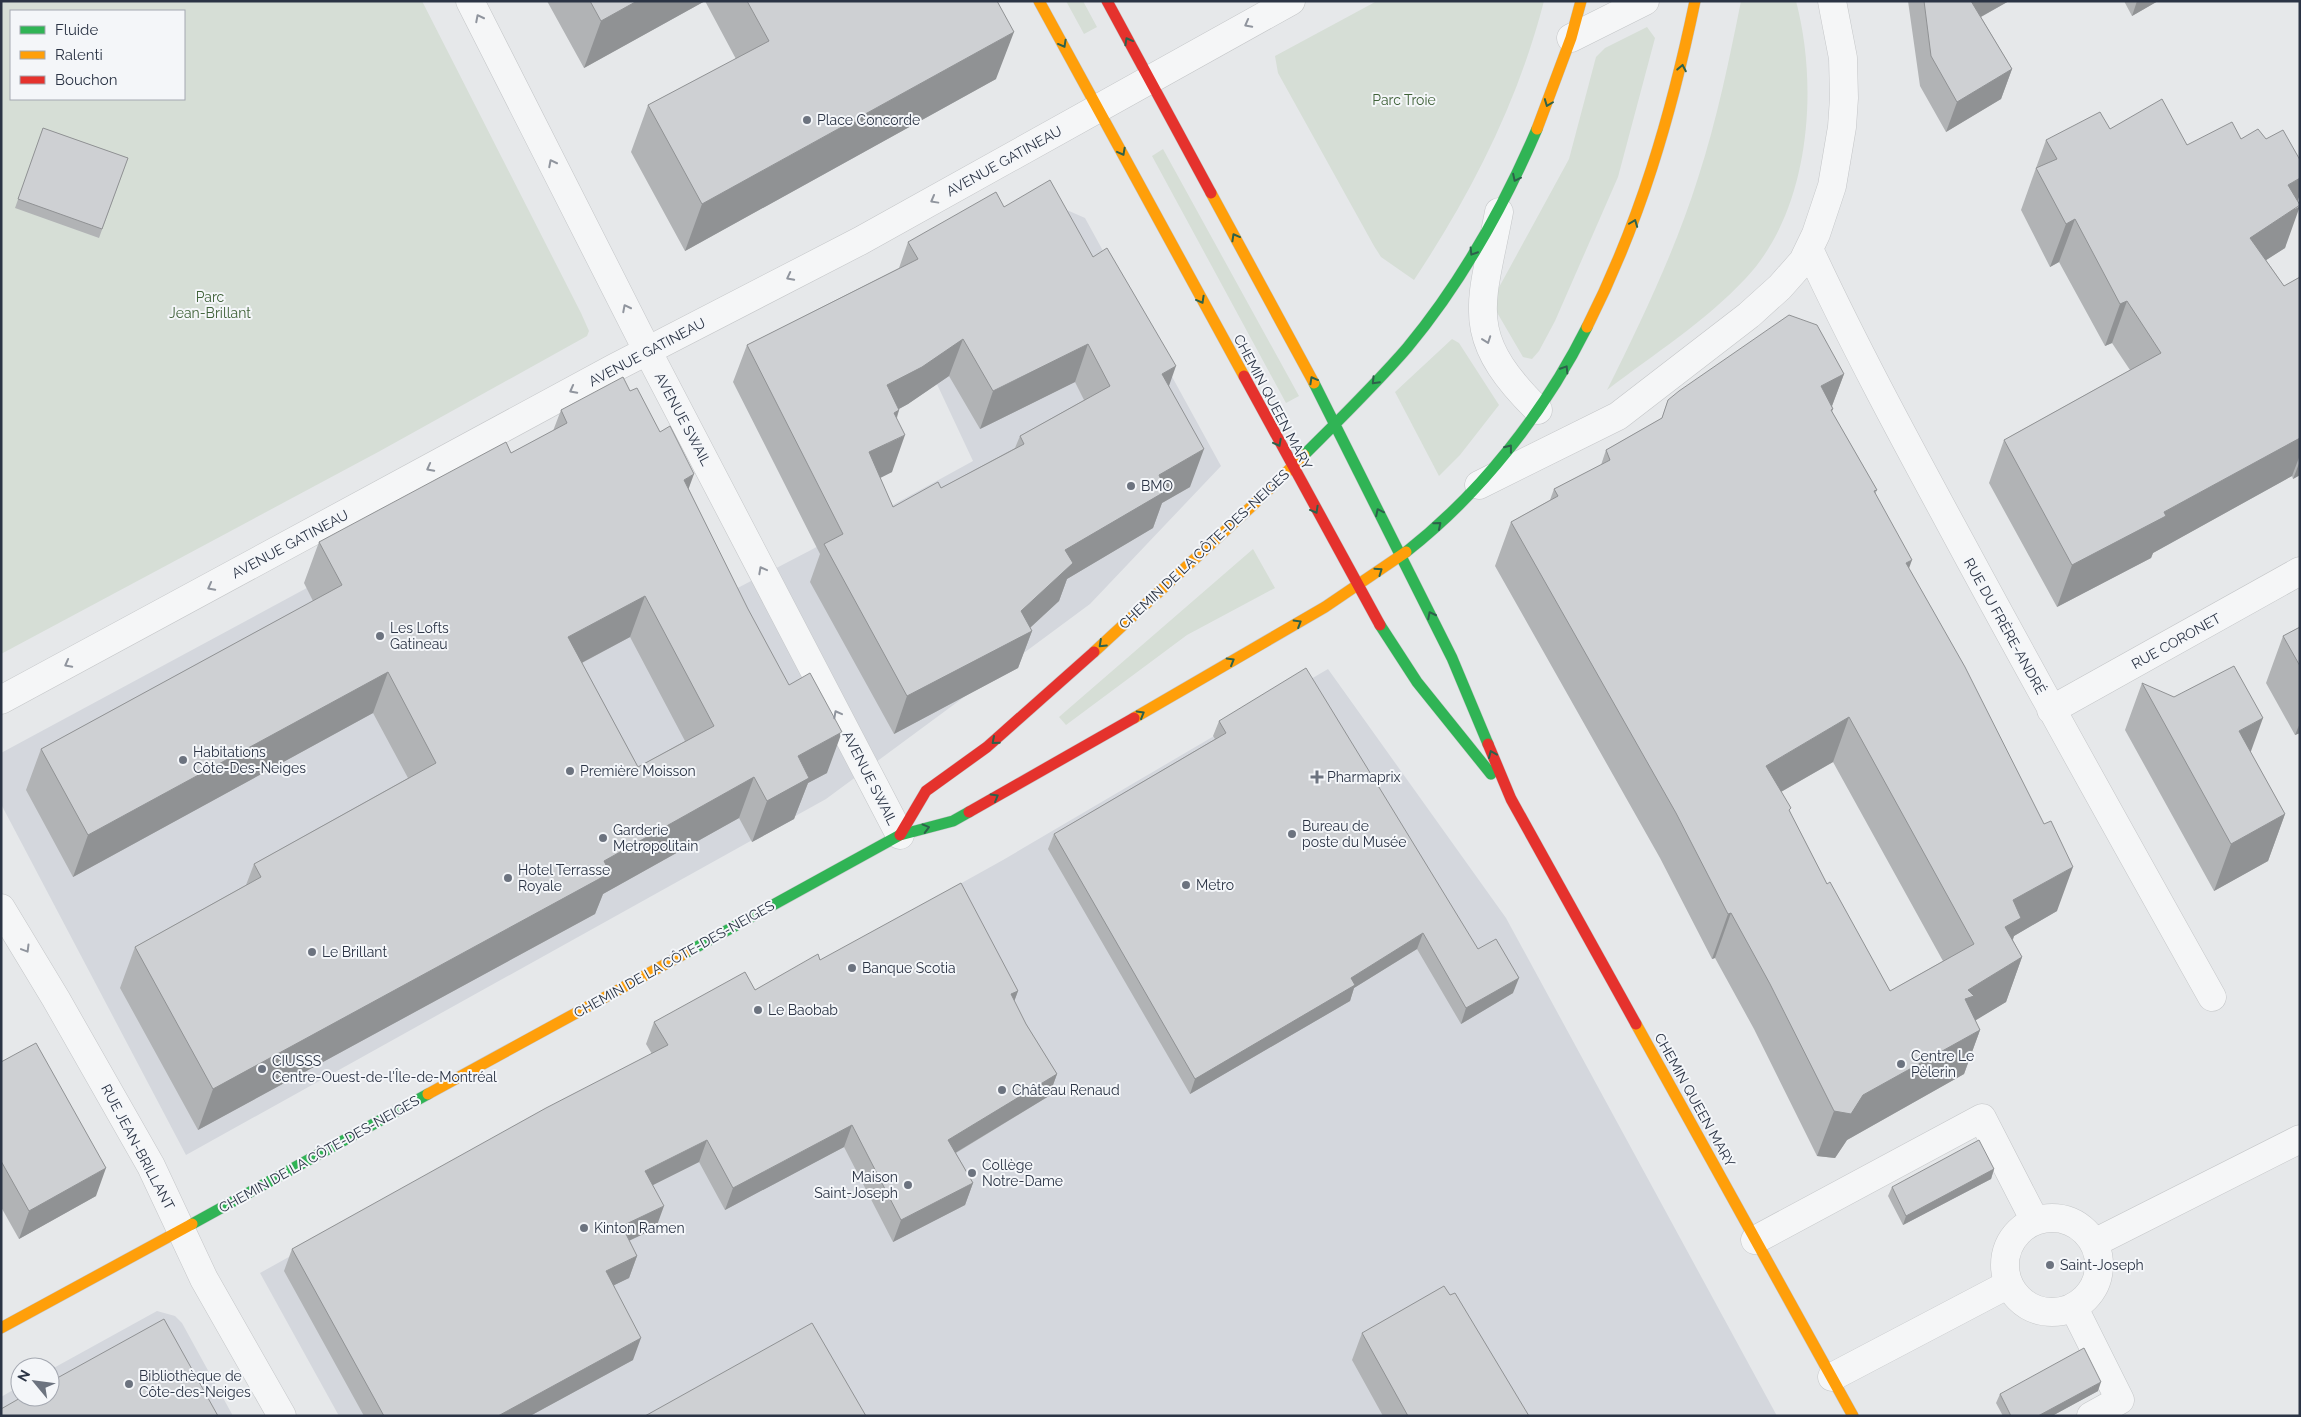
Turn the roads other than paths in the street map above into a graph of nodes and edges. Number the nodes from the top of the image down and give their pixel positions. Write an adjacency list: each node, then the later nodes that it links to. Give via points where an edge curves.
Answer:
1 (470, 1): 14 (street, AVENUE SWAIL, one-way to 1)
2 (1039, 1): 11 (main road, CHEMIN QUEEN MARY, one-way to 11)
3 (1107, 1): 10 (main road, CHEMIN QUEEN MARY, one-way to 3)
4 (1291, 1): 10 (street, AVENUE GATINEAU, one-way to 10)
5 (1581, 1): 9 (main road, CHEMIN DE LA CÔTE-DES-NEIGES)
6 (1645, 1): 9 (street)
7 (1695, 1): 15 (main road, CHEMIN DE LA CÔTE-DES-NEIGES, one-way to 7, via 1592,321 1632,228 1651,177 1679,81)
8 (1832, 1): 13 (street, CHEMIN DE LA CÔTE-DES-NEIGES, via 1843,58 1842,127 1832,186)
9 (1571, 38): 12 (main road, CHEMIN DE LA CÔTE-DES-NEIGES, one-way to 12, via 1532,145)
10 (1150, 80): 11 (street, AVENUE GATINEAU); 16 (main road, CHEMIN QUEEN MARY, one-way to 10)
11 (1099, 109): 14 (street, AVENUE GATINEAU, one-way to 14, via 860,241); 17 (main road, CHEMIN QUEEN MARY, one-way to 17)
12 (1499, 211): 15 (street, CHEMIN DE LA CÔTE-DES-NEIGES, one-way to 15, via 1482,304 1483,327 1504,374); 16 (main road, CHEMIN DE LA CÔTE-DES-NEIGES, one-way to 16, via 1429,318 1390,366)
13 (1809, 249): 18 (street, CHEMIN DE LA CÔTE-DES-NEIGES, via 1794,272 1749,315 1618,416); 23 (street, RUE DU FRÈRE-ANDRÉ, via 1886,405)
14 (648, 352): 22 (street, AVENUE GATINEAU, one-way to 22); 25 (street, AVENUE SWAIL, one-way to 14)
15 (1538, 410): 18 (main road, CHEMIN DE LA CÔTE-DES-NEIGES, one-way to 15)
16 (1336, 422): 17 (main road, CHEMIN DE LA CÔTE-DES-NEIGES); 19 (main road, CHEMIN QUEEN MARY, one-way to 16)
17 (1291, 468): 21 (main road, CHEMIN QUEEN MARY, one-way to 21); 25 (main road, CHEMIN DE LA CÔTE-DES-NEIGES, one-way to 25, via 1032,708 987,747 926,791)
18 (1479, 484): 19 (main road, CHEMIN DE LA CÔTE-DES-NEIGES, one-way to 18, via 1444,521)
19 (1401, 556): 21 (main road, CHEMIN DE LA CÔTE-DES-NEIGES, one-way to 19); 24 (main road, CHEMIN QUEEN MARY, one-way to 19, via 1452,658)
20 (2300, 571): 23 (street, RUE CORONET)
21 (1358, 586): 24 (main road, CHEMIN QUEEN MARY, via 1376,621 1417,682); 25 (main road, CHEMIN DE LA CÔTE-DES-NEIGES, one-way to 21, via 953,821)
22 (1, 700)
23 (2051, 710): 27 (street, RUE DU FRÈRE-ANDRÉ)
24 (1511, 799): 31 (main road, CHEMIN QUEEN MARY)
25 (900, 835): 30 (main road, CHEMIN DE LA CÔTE-DES-NEIGES)
26 (1, 908): 30 (street, RUE JEAN-BRILLANT, one-way to 30, via 151,1166)
27 (2212, 998)
28 (2300, 1140): 32 (street)
29 (2035, 1221): 31 (street, via 1982,1118); 32 (street, via 2062,1219 2087,1232); 33 (street, via 2022,1229 2006,1255 2005,1270)
30 (181, 1230): 35 (main road, CHEMIN DE LA CÔTE-DES-NEIGES); 37 (street, RUE JEAN-BRILLANT, via 204,1279)
31 (1755, 1240): 36 (main road, CHEMIN QUEEN MARY)
32 (2094, 1243): 34 (street, via 2099,1258 2095,1286)
33 (2009, 1284): 34 (street, via 2017,1298 2029,1307 2044,1312); 36 (street)
34 (2074, 1308): 39 (street, via 2120,1400)
35 (1, 1328)
36 (1832, 1377): 38 (main road, CHEMIN QUEEN MARY)
37 (282, 1416)
38 (1853, 1416)
39 (2090, 1416)

